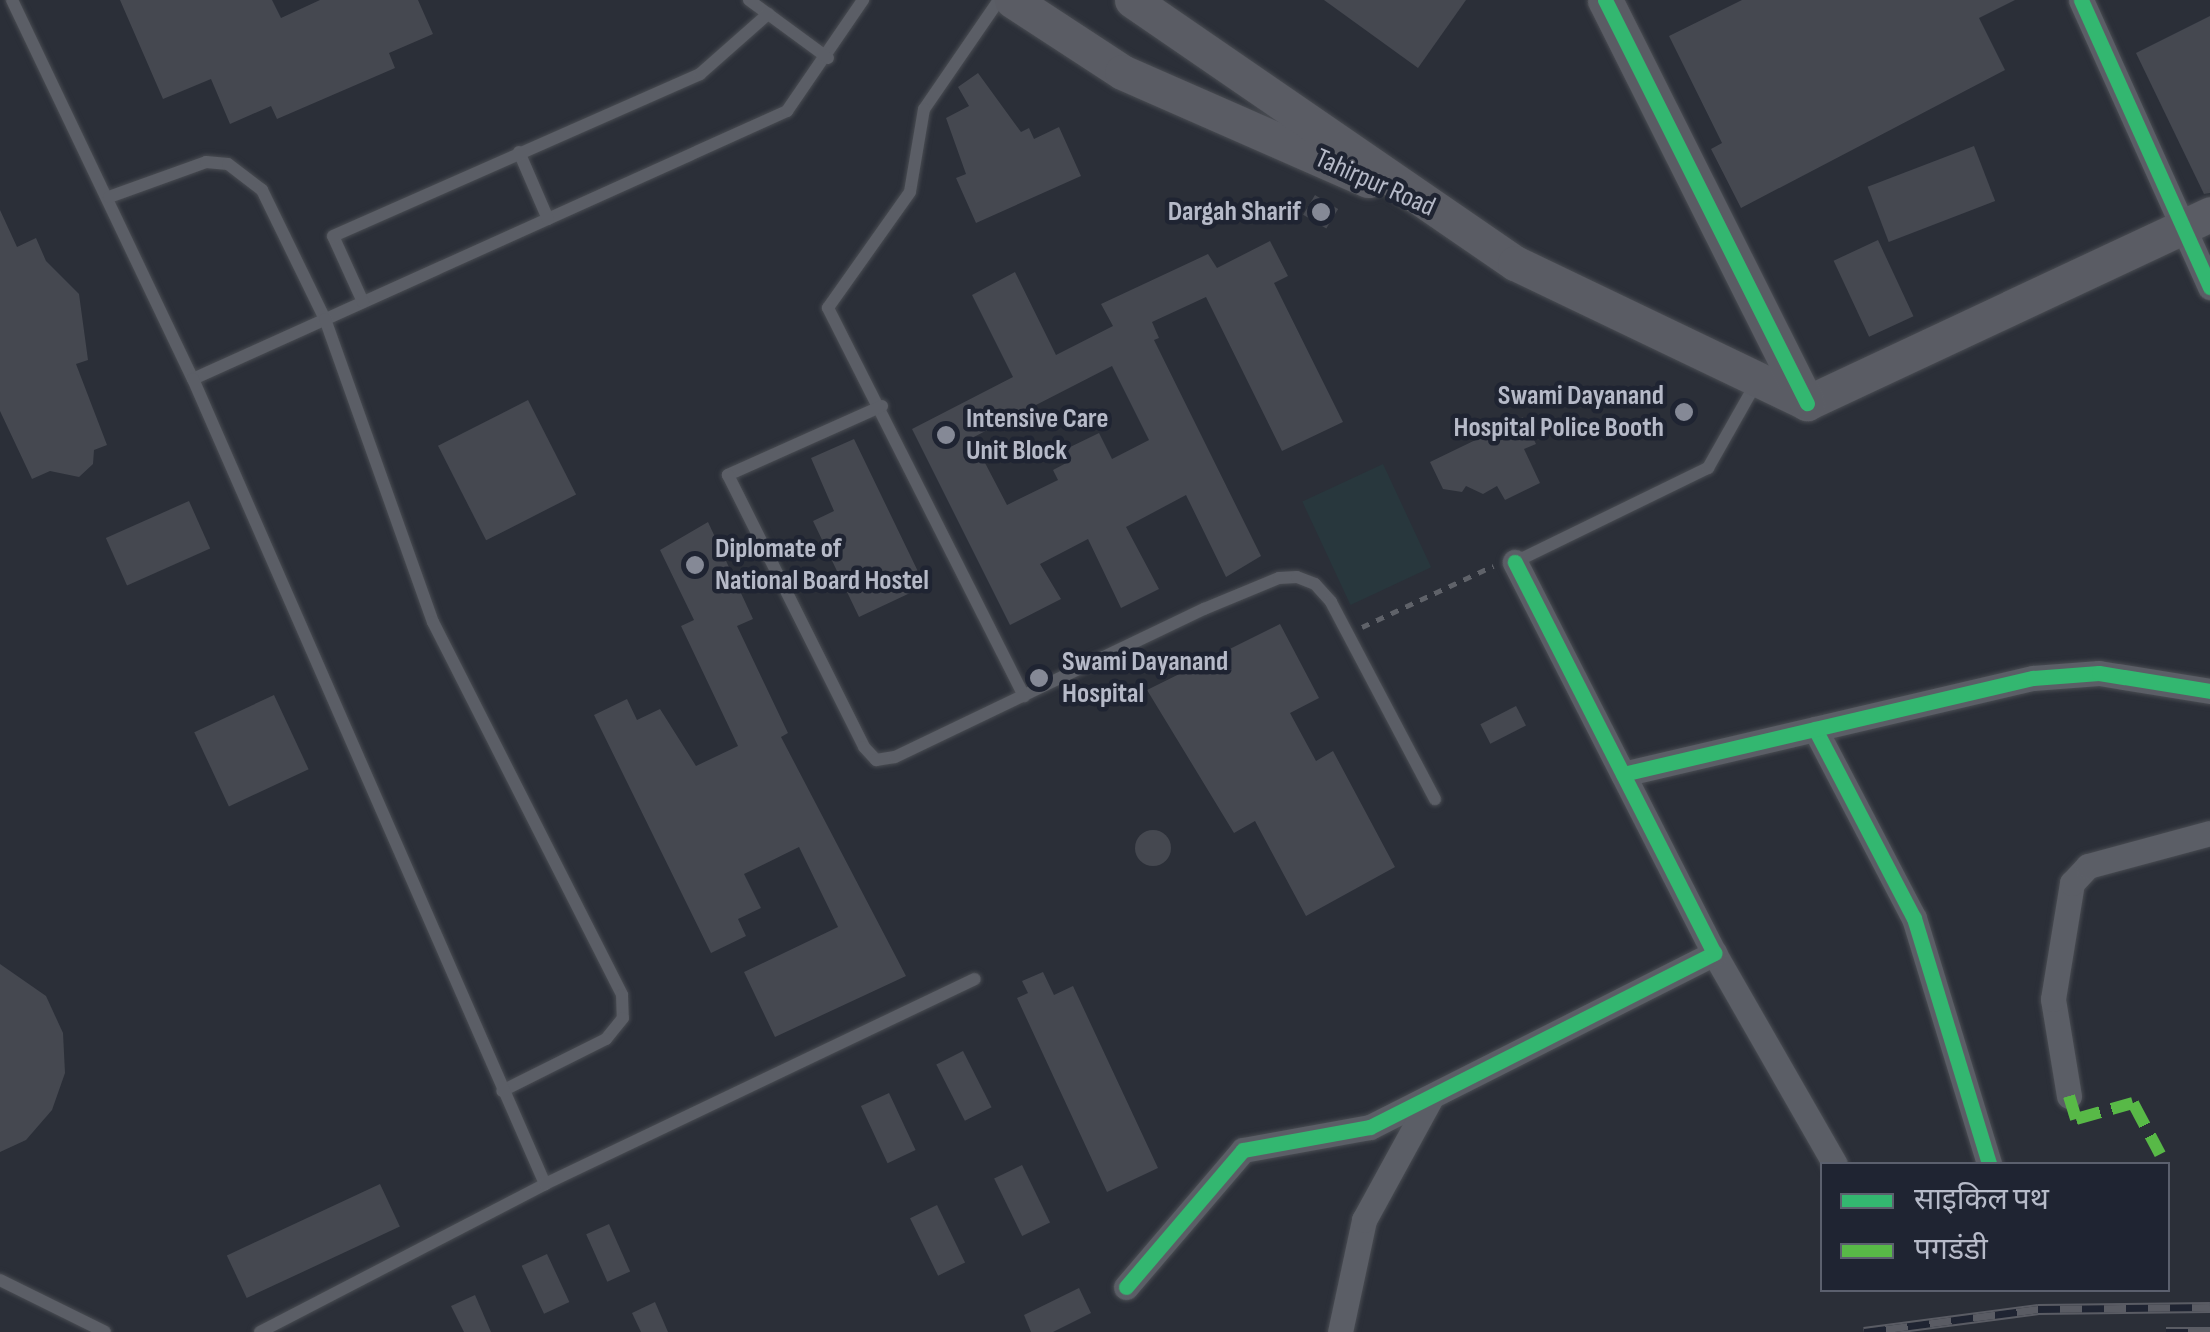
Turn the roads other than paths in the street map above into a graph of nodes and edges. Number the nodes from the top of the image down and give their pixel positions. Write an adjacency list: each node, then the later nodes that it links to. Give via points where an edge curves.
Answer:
1 (12, 0): 14 (lane)
2 (749, 0): 9 (lane)
3 (863, 0): 10 (lane)
4 (999, 0): 24 (lane, via 924,110 910,192 828,308)
5 (1012, 0): 12 (main road, Tahirpur Road, via 1122,72)
6 (1132, 0): 11 (main road, Tahirpur Road)
7 (1605, 0): 23 (main road)
8 (2081, 0): 17 (street)
9 (768, 14): 10 (lane); 13 (lane, via 700,74)
10 (828, 58): 16 (lane, via 786,111)
11 (1226, 64): 12 (main road); 15 (main road, Tahirpur Road)
12 (1198, 105): 15 (main road, Tahirpur Road)
13 (519, 152): 16 (lane); 19 (lane, via 333,236)
14 (109, 197): 20 (lane, via 182,167 228,164 262,190); 21 (lane)
15 (1451, 216): 22 (main road, via 1515,263)
16 (548, 219): 19 (lane)
17 (2195, 221): 18 (street); 23 (main road)
18 (2210, 288)
19 (362, 302): 20 (lane)
20 (325, 320): 21 (lane); 34 (lane, via 434,622 622,995 623,1018 606,1038)
21 (193, 379): 34 (lane)
22 (1756, 383): 23 (main road); 25 (lane, via 1708,468)
23 (1807, 403)
24 (882, 406): 27 (lane); 27 (lane, via 728,475 876,760)
25 (1515, 562): 29 (street)
26 (2210, 691): 28 (street, via 2099,674 2033,678)
27 (1024, 696): 30 (lane, via 1279,578 1315,584)
28 (1815, 729): 29 (street); 38 (street, via 1914,918)
29 (1623, 774): 32 (street)
30 (1435, 799)
31 (2210, 833): 36 (street, via 2088,866 2072,883 2053,998)
32 (1714, 953): 35 (street); 37 (street)
33 (975, 978): 39 (lane)
34 (502, 1091): 39 (lane)
35 (1432, 1096): 41 (street, via 1370,1127 1243,1150); 44 (street, via 1364,1220)
36 (2068, 1096)
37 (1833, 1162)
38 (1988, 1162)
39 (545, 1184): 43 (lane)
40 (0, 1280): 42 (lane)
41 (1126, 1287)
42 (105, 1332)
43 (260, 1332)
44 (1340, 1332)

